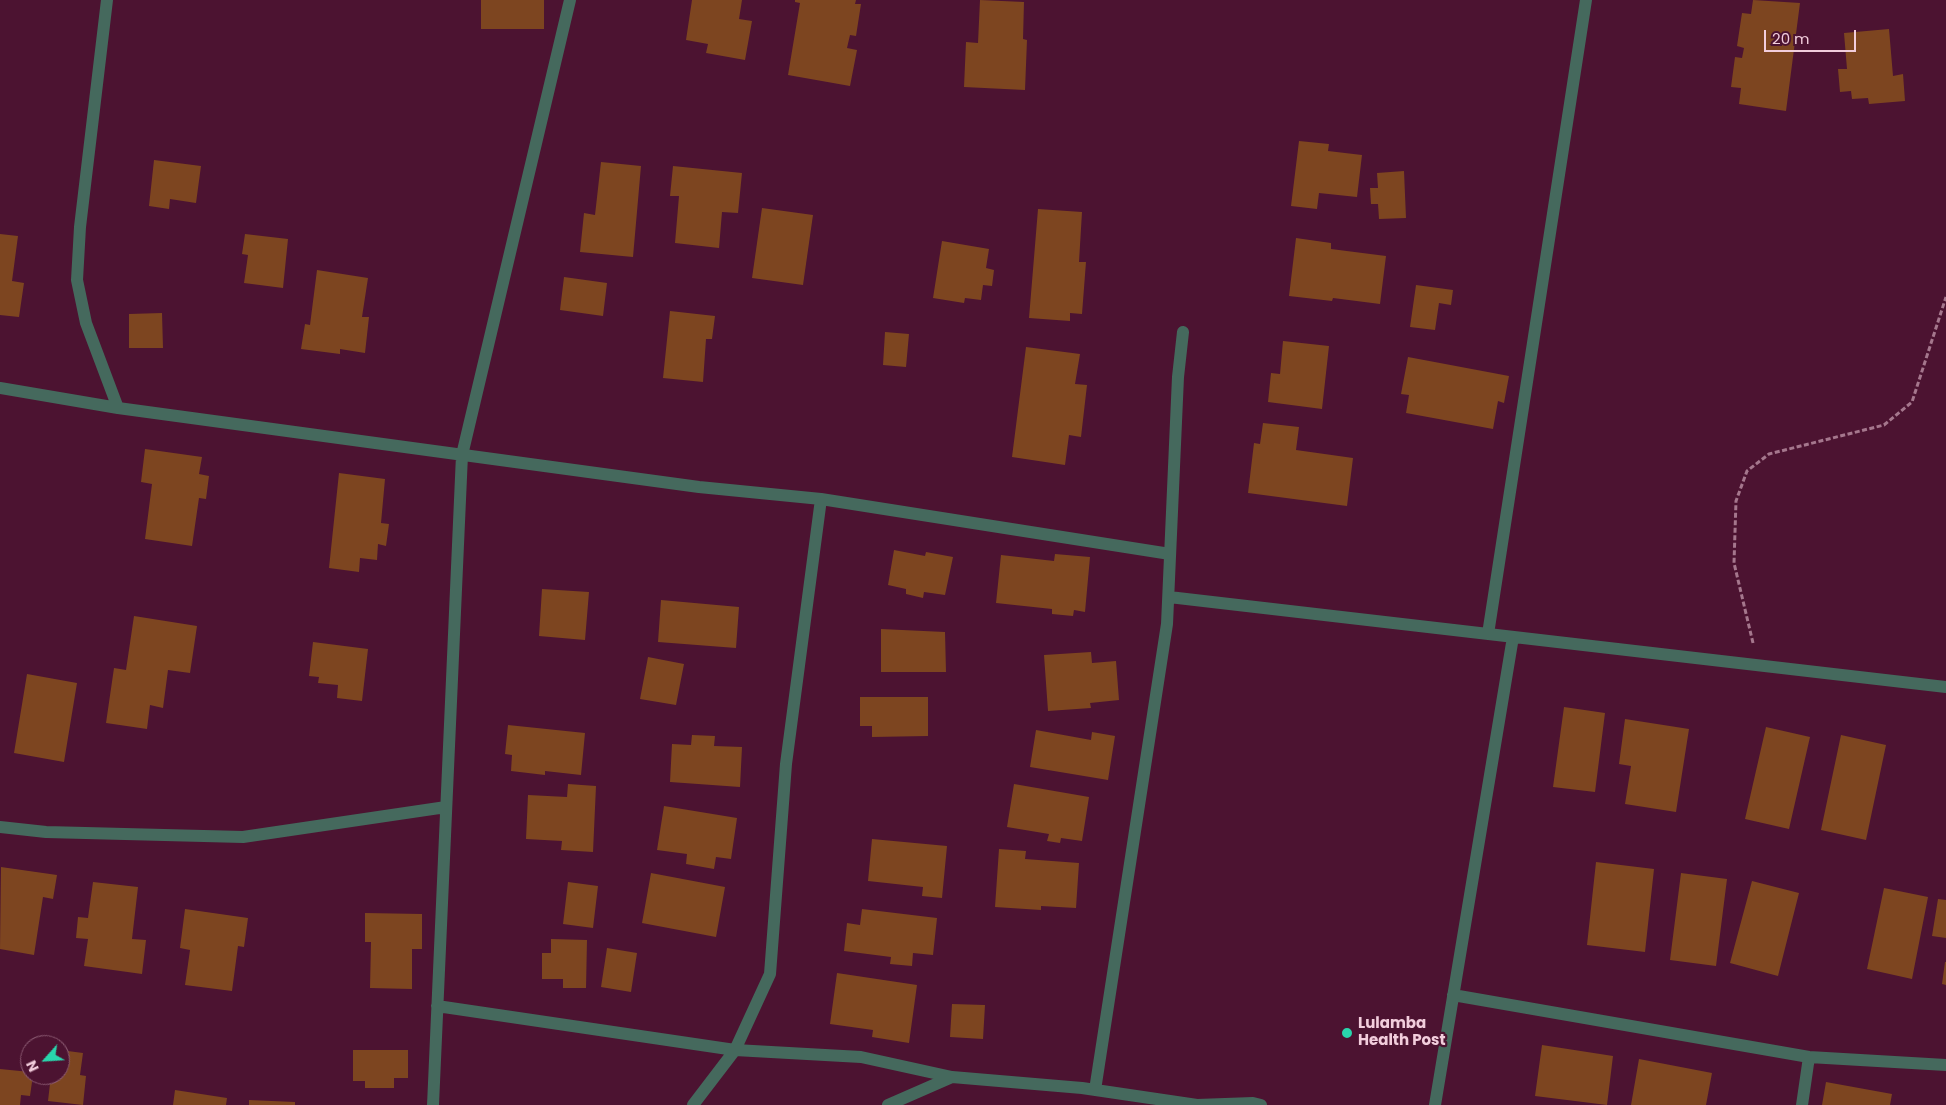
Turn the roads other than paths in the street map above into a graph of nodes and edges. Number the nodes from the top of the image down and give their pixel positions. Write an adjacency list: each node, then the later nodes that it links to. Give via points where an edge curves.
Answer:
1 (107, 0): 6 (street, via 80,227 78,280 86,323)
2 (570, 0): 7 (street)
3 (1586, 0): 11 (street)
4 (1183, 332): 9 (street)
5 (0, 388): 6 (street)
6 (118, 408): 7 (street)
7 (462, 455): 8 (street, via 699,487); 14 (street)
8 (821, 499): 9 (street); 18 (street, via 786,764 770,974)
9 (1170, 554): 10 (street)
10 (1168, 597): 11 (street); 22 (street, via 1167,624)
11 (1488, 634): 12 (street)
12 (1513, 637): 13 (street); 16 (street)
13 (1946, 687)
14 (446, 807): 15 (street, via 244,837 46,832); 17 (street)
15 (0, 826)
16 (1453, 995): 19 (street); 27 (street)
17 (437, 1006): 18 (street); 23 (street)
18 (735, 1050): 21 (street, via 861,1057); 24 (street)
19 (1809, 1057): 20 (street); 28 (street)
20 (1946, 1065)
21 (952, 1077): 22 (street); 25 (street)
22 (1095, 1090): 26 (street, via 1197,1105)
23 (434, 1105)
24 (693, 1105)
25 (888, 1105)
26 (1261, 1105)
27 (1435, 1105)
28 (1802, 1105)

